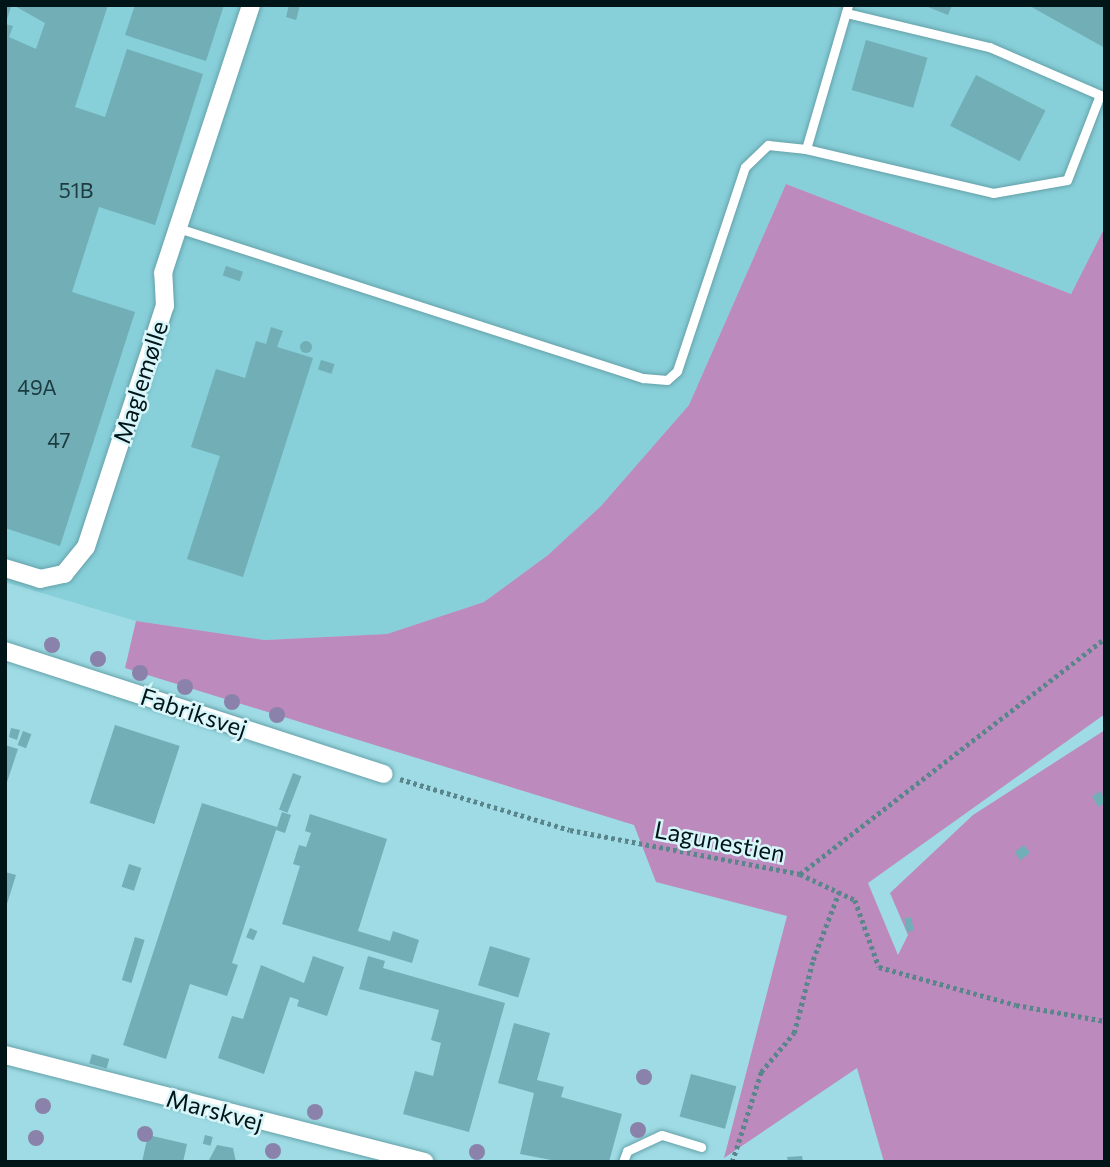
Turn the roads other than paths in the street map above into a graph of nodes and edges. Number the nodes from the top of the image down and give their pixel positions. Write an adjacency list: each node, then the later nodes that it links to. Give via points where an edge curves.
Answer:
1 (251, 5): 4 (street, Maglemølle)
2 (847, 9): 3 (lane); 3 (lane, via 989,47 1100,95 1067,180 993,193)
3 (806, 149): 4 (lane, via 768,145 745,167 677,371 667,380 643,378)
4 (177, 228): 5 (street, Maglemølle, via 163,273 165,306 86,547 64,574 40,579)
5 (5, 568)
6 (5, 651): 7 (street, Fabriksvej)
7 (384, 774)
8 (5, 1055): 10 (street, Marskvej)
9 (701, 1146): 11 (lane, via 662,1135 626,1151)
10 (425, 1162)
11 (623, 1162)

